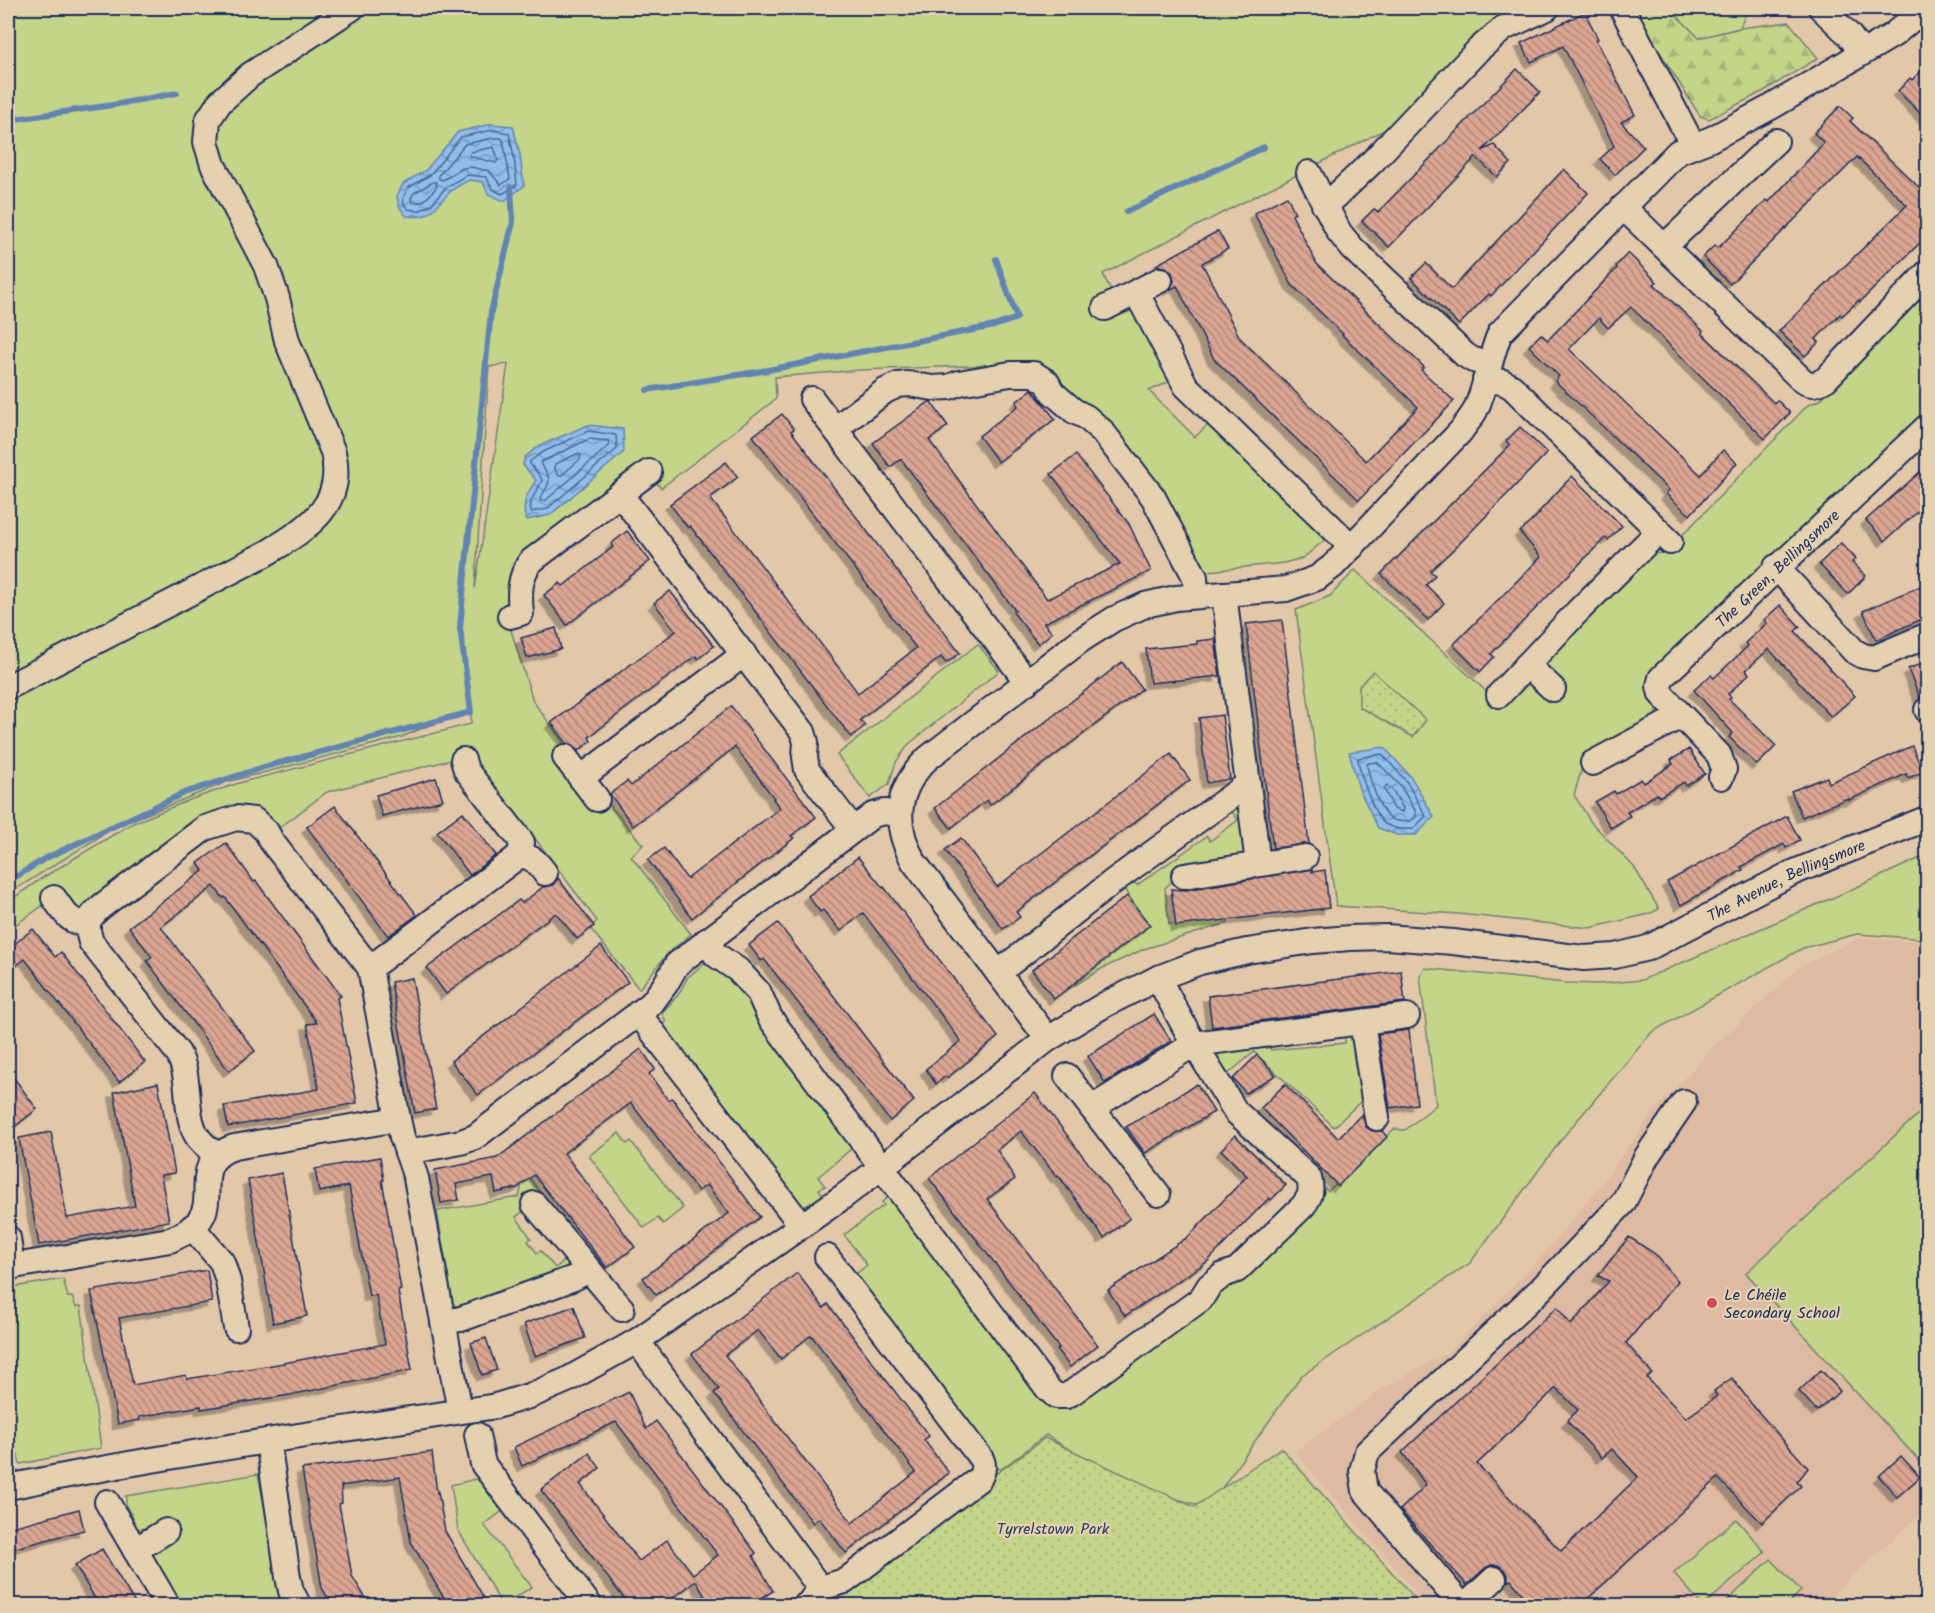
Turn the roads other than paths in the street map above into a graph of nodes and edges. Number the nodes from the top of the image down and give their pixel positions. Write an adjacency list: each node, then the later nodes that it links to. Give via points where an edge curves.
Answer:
1 (352, 8): 32 (street, via 250,75 220,102 208,120 206,142 213,165 266,266 287,341 333,452 336,484 328,502 302,531 267,553)
2 (1547, 8): 10 (street, via 1504,28 1479,49 1373,161)
3 (1622, 8): 8 (street)
4 (1821, 8): 6 (street)
5 (1925, 8): 6 (street, via 1893,35)
6 (1862, 53): 8 (street, via 1773,106)
7 (1776, 141): 12 (street)
8 (1693, 146): 11 (street, via 1678,152)
9 (1309, 173): 10 (street)
10 (1324, 205): 17 (street, via 1352,248)
11 (1623, 207): 12 (street); 17 (street, via 1500,333)
12 (1665, 246): 13 (street, via 1809,384 1826,379)
13 (1928, 272)
14 (1160, 280): 15 (street)
15 (1136, 292): 16 (street); 23 (street, via 1186,386)
16 (1105, 308)
17 (1487, 372): 23 (street, via 1474,411 1461,431); 30 (street, via 1512,387 1665,536 1578,611)
18 (812, 399): 20 (street)
19 (1928, 426): 24 (street, The Green, Bellingsmore)
20 (835, 429): 26 (street, via 898,385 949,387 1010,374 1034,374 1074,411 1102,430 1153,496 1195,577); 31 (street)
21 (649, 472): 22 (street)
22 (620, 494): 27 (street, via 530,562 521,582 521,613); 29 (street)
23 (1352, 547): 25 (street, via 1317,578 1297,586)
24 (1776, 567): 28 (street, via 1863,656 1874,658); 35 (street, The Green, Bellingsmore, via 1661,678 1661,694)
25 (1224, 594): 26 (street); 41 (street)
26 (1196, 596): 31 (street, via 1145,605 1114,619)
27 (510, 616)
28 (1928, 635)
29 (744, 654): 40 (street); 45 (street, via 803,732 807,770)
30 (1527, 665): 33 (street); 34 (street)
31 (1027, 682): 43 (street, via 917,769 906,786)
32 (8, 687)
33 (1553, 689)
34 (1499, 694)
35 (1681, 716): 38 (street); 39 (street, The Green, Bellingsmore, via 1719,755 1724,769)
36 (565, 757): 40 (street)
37 (464, 760): 46 (street, via 466,770 522,842)
38 (1593, 763)
39 (1721, 777)
40 (581, 778): 42 (street)
41 (1248, 784): 48 (street); 55 (street, via 1115,880)
42 (597, 799)
43 (899, 814): 45 (street, via 873,815); 55 (street, via 906,849 914,862)
44 (1928, 818): 56 (street, The Avenue, Bellingsmore, via 1792,873 1648,948 1615,956 1584,958 1454,942 1350,938 1247,951)
45 (854, 829): 53 (street)
46 (520, 855): 49 (street, via 530,856); 54 (street)
47 (1305, 857): 48 (street)
48 (1258, 864): 50 (street)
49 (545, 873)
50 (1184, 876)
51 (54, 898): 52 (street, via 73,922)
52 (88, 926): 54 (street, via 89,917 102,906 205,828 236,818 254,820); 68 (street, via 91,942 178,1053 186,1072 192,1125 198,1138)
53 (706, 941): 57 (street, via 677,964 651,1004); 69 (street, via 759,993 770,1018)
54 (370, 968): 65 (street)
55 (998, 973): 60 (street)
56 (1158, 978): 60 (street, The Avenue, Bellingsmore); 61 (street)
57 (638, 1013): 67 (street, via 475,1137); 72 (street)
58 (1407, 1016): 59 (street)
59 (1362, 1022): 61 (street); 66 (street)
60 (1048, 1039): 69 (street, The Avenue, Bellingsmore)
61 (1194, 1044): 64 (street); 69 (street, via 1236,1112 1309,1178 1309,1198 1237,1270 1222,1275 1201,1299 1066,1396 1056,1396 1048,1389)
62 (1067, 1076): 64 (street)
63 (1684, 1102): 94 (street, via 1647,1156 1623,1203 1541,1289 1367,1452 1362,1471 1365,1491)
64 (1092, 1108): 70 (street)
65 (398, 1119): 67 (street); 68 (street, via 234,1147)
66 (1377, 1119)
67 (407, 1152): 79 (street, via 416,1178)
68 (218, 1156): 73 (street, via 206,1177 205,1208 200,1221)
69 (881, 1167): 72 (street, The Avenue, Bellingsmore)
70 (1158, 1194)
71 (534, 1204): 77 (street)
72 (802, 1226): 81 (street, The Avenue, Bellingsmore)
73 (192, 1227): 76 (street, via 170,1240); 80 (street, via 222,1262)
74 (8, 1238): 76 (street)
75 (827, 1257): 90 (street, via 980,1456 983,1471 979,1479 845,1581)
76 (10, 1267)
77 (589, 1270): 78 (street); 79 (street, via 461,1319)
78 (621, 1309)
79 (443, 1322): 82 (street)
80 (236, 1328)
81 (637, 1341): 82 (street, The Avenue, Bellingsmore, via 532,1395); 90 (street)
82 (460, 1411): 84 (street, The Avenue, Bellingsmore)
83 (477, 1435): 93 (street, via 483,1464)
84 (268, 1440): 85 (street, The Avenue, Bellingsmore); 92 (street, via 288,1577)
85 (8, 1487)
86 (106, 1502): 88 (street)
87 (166, 1532): 88 (street)
88 (135, 1550): 91 (street)
89 (1494, 1579): 94 (street)
90 (813, 1597)
91 (168, 1605)
92 (299, 1605)
93 (590, 1605)
94 (1463, 1605)

